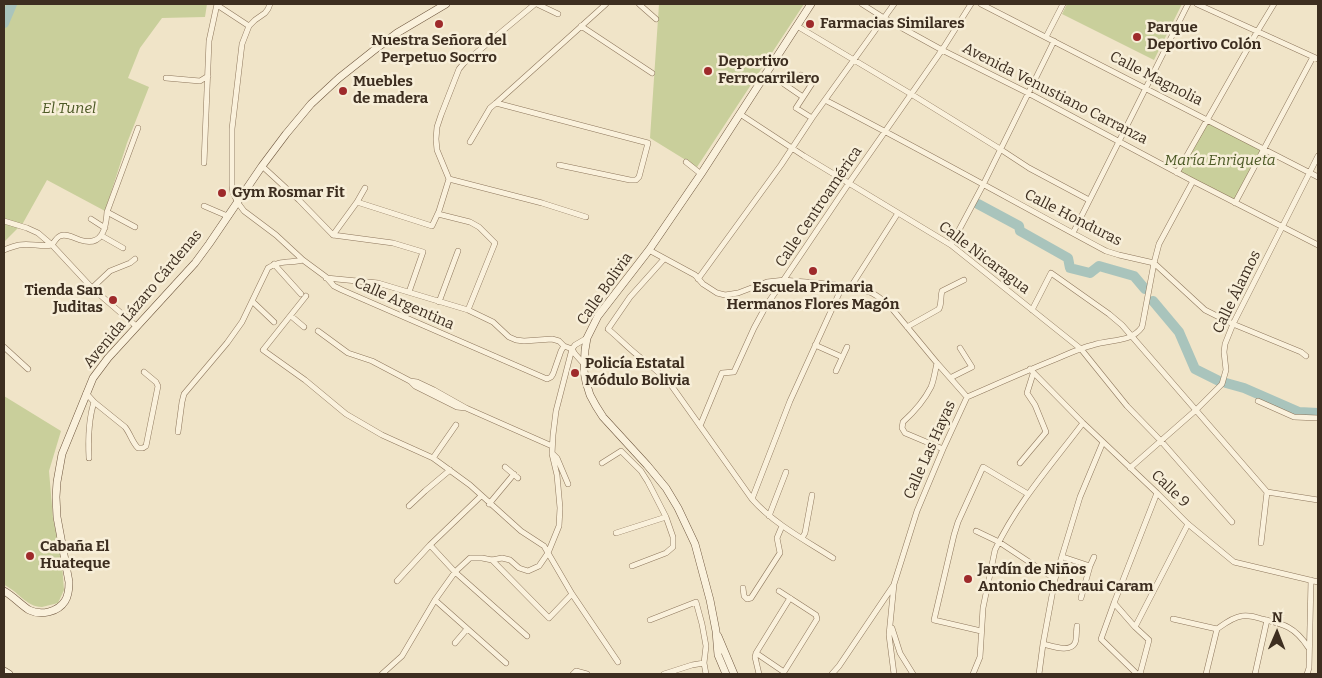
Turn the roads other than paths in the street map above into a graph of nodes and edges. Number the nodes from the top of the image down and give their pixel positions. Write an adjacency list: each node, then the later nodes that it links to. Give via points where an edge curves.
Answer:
1 (217, 4): 19 (street); 30 (street, via 209,41)
2 (270, 4): 19 (street, via 268,10)
3 (446, 4): 53 (main road, Avenida Lázaro Cárdenas, via 397,34 339,78 311,104)
4 (536, 4): 16 (street); 58 (street, via 459,69 437,127 437,150)
5 (606, 4): 20 (street)
6 (639, 4): 18 (street)
7 (811, 4): 21 (main road, Calle Bolivia)
8 (862, 4): 17 (street, Avenida Venustiano Carranza)
9 (894, 4): 17 (street)
10 (971, 4): 25 (street, Calle Centroamérica)
11 (981, 4): 23 (street, Calle Magnolia)
12 (1063, 4): 23 (street)
13 (1188, 4): 33 (street)
14 (1197, 4): 22 (street)
15 (1274, 4): 22 (street)
16 (558, 14)
17 (884, 18): 25 (street, Avenida Venustiano Carranza); 27 (street)
18 (656, 19)
19 (249, 26): 65 (street, via 242,44 232,129 232,186)
20 (581, 26): 28 (street); 38 (street)
21 (797, 26): 27 (street); 39 (main road, Calle Bolivia)
22 (1257, 32): 26 (street); 41 (street)
23 (1046, 37): 24 (street, Calle Magnolia)
24 (1054, 41): 33 (street, Calle Magnolia); 34 (street)
25 (942, 50): 34 (street, Avenida Venustiano Carranza); 35 (street, Calle Centroamérica)
26 (1316, 58): 48 (street)
27 (854, 60): 35 (street); 37 (street)
28 (652, 73)
29 (801, 75): 36 (street, via 813,82)
30 (208, 76): 31 (street, via 200,81); 51 (street)
31 (166, 78)
32 (784, 84): 36 (street)
33 (1146, 88): 41 (street, Calle Magnolia); 44 (street)
34 (1028, 93): 44 (street, Avenida Venustiano Carranza); 47 (street)
35 (911, 94): 43 (street, Calle Centroamérica); 47 (street)
36 (803, 97): 40 (street, via 796,108)
37 (825, 100): 40 (street); 43 (street, Calle Honduras)
38 (496, 103): 45 (street); 52 (street, via 648,143 636,180)
39 (740, 114): 46 (street, Calle Nicaragua); 56 (main road, Calle Bolivia)
40 (812, 118): 46 (street)
41 (1208, 120): 48 (street, Calle Magnolia); 55 (street)
42 (138, 128): 68 (street)
43 (886, 131): 60 (street, Calle Centroamérica); 61 (street, Calle Honduras)
44 (1119, 141): 55 (street, Avenida Venustiano Carranza); 63 (street)
45 (470, 142)
46 (793, 148): 60 (street, Calle Nicaragua); 94 (street)
47 (1000, 149): 61 (street); 63 (street)
48 (1264, 149): 54 (street, Calle Magnolia); 66 (street)
49 (1318, 156): 54 (street, Calle Álamos)
50 (686, 162): 56 (street)
51 (204, 163)
52 (558, 164)
53 (262, 166): 65 (main road, Avenida Lázaro Cárdenas); 79 (street)
54 (1310, 172): 57 (street, Calle Magnolia); 76 (street, Calle Álamos)
55 (1178, 173): 59 (street, Avenida Venustiano Carranza)
56 (701, 174): 86 (main road, Calle Bolivia)
57 (1318, 177)
58 (449, 179): 69 (street); 72 (street)
59 (1193, 181): 66 (street, Avenida Venustiano Carranza); 91 (street, via 1159,244)
60 (849, 183): 70 (street, Calle Nicaragua); 95 (street, Calle Centroamérica)
61 (982, 185): 78 (street, Calle Honduras); 82 (street)
62 (365, 188): 64 (street)
63 (1089, 200): 78 (street)
64 (357, 202): 69 (street, via 432,226); 79 (street)
65 (238, 203): 71 (main road, Avenida Lázaro Cárdenas); 90 (street, Calle Argentina)
66 (1235, 203): 76 (street, Avenida Venustiano Carranza)
67 (204, 206): 71 (street)
68 (107, 212): 75 (street); 77 (street)
69 (438, 214): 103 (street, via 470,222 495,243)
70 (898, 214): 82 (street, Calle Nicaragua); 99 (street)
71 (229, 216): 108 (main road, Avenida Lázaro Cárdenas, via 195,263)
72 (586, 217)
73 (91, 219): 77 (street)
74 (4, 221): 81 (street, via 27,228)
75 (135, 226)
76 (1283, 227): 83 (street, Avenida Venustiano Carranza); 107 (street, Calle Álamos)
77 (105, 228): 80 (street)
78 (1073, 233): 91 (street, Calle Honduras, via 1106,251)
79 (333, 235): 100 (street, via 393,243 423,252)
80 (102, 236): 81 (street, via 82,241 63,235); 84 (street)
81 (52, 245): 85 (street, via 26,244); 98 (street)
82 (951, 245): 104 (street, Calle Nicaragua)
83 (1318, 246)
84 (123, 248)
85 (4, 250)
86 (649, 250): 89 (street); 113 (main road, Calle Bolivia, via 598,316)
87 (458, 251): 102 (street)
88 (135, 259): 98 (street, via 110,270)
89 (664, 259): 94 (street); 138 (street, via 630,297 608,329 663,376)
90 (303, 260): 92 (street); 93 (street, Calle Argentina)
91 (1154, 263): 107 (street, Calle Honduras, via 1205,310); 112 (street, via 1142,327)
92 (274, 264): 101 (street, via 264,274); 105 (street, via 304,295)
93 (326, 278): 100 (street, via 378,283); 115 (street, Calle Argentina, via 342,290 547,378 553,374)
94 (698, 279): 95 (street, via 725,295 774,280)
95 (785, 280): 97 (street); 138 (street, Calle Centroamérica, via 766,306 734,372 722,373)
96 (964, 280): 110 (street, via 942,292 939,309)
97 (842, 287): 99 (street); 114 (street)
98 (92, 288): 108 (street)
99 (850, 288): 110 (street, via 881,299)
100 (409, 292): 102 (street)
101 (253, 302): 106 (street); 139 (street, via 227,343 184,394)
102 (438, 302): 103 (street)
103 (468, 310): 115 (street, via 493,322 516,340 552,339)
104 (1032, 310): 112 (street, via 1051,273 1110,314); 120 (street, Calle Nicaragua)
105 (290, 316): 109 (street); 146 (street, via 263,350 346,414 382,436)
106 (274, 322)
107 (1233, 324): 121 (street, Calle Honduras); 134 (street, Calle Álamos, via 1225,344 1226,370 1222,384)
108 (136, 326): 130 (main road, Avenida Lázaro Cárdenas, via 93,378)
109 (304, 326)
110 (907, 327): 123 (street)
111 (318, 331): 142 (street, via 348,353 372,361)
112 (1132, 337): 120 (street, Calle Las Hayas); 134 (street)
113 (587, 338): 119 (street); 124 (main road, Calle Bolivia)
114 (815, 345): 122 (street); 161 (street)
115 (564, 346): 119 (street)
116 (847, 346): 122 (street)
117 (4, 347): 125 (street)
118 (960, 348): 129 (street, via 972,367)
119 (572, 349): 124 (street); 142 (street, via 556,411)
120 (1081, 349): 128 (street, Calle Las Hayas); 140 (street, Calle Nicaragua, via 1127,406)
121 (1306, 356)
122 (842, 357): 126 (street)
123 (937, 363): 129 (street); 143 (street, via 932,385 903,422 902,428)
124 (584, 364): 149 (main road, Calle Bolivia, via 586,382 596,406)
125 (28, 369)
126 (836, 371)
127 (144, 372): 133 (street, via 158,386 143,448 138,448 125,427)
128 (1031, 372): 131 (street, Calle Las Hayas); 136 (street, Calle 9); 148 (street, via 1027,393 1046,432)
129 (950, 378): 131 (street)
130 (86, 393): 133 (street); 190 (main road, Avenida Lázaro Cárdenas, via 62,454 57,482 57,516 68,572 65,602 59,608 40,613 23,606)
131 (967, 397): 143 (street, Calle Las Hayas)
132 (1258, 401): 135 (street, via 1294,417)
133 (94, 402): 145 (street, via 88,433)
134 (1196, 410): 140 (street, Calle Álamos); 156 (street)
135 (1318, 418)
136 (1083, 424): 141 (street, Calle 9); 158 (street)
137 (456, 425): 146 (street)
138 (700, 426): 161 (street)
139 (178, 432)
140 (1161, 441): 151 (street, Calle Álamos); 167 (street, Calle Nicaragua)
141 (1103, 442): 151 (street, Calle 9); 178 (street, via 1080,497)
142 (552, 446): 144 (street)
143 (943, 449): 188 (street, Calle Las Hayas, via 917,511)
144 (552, 454): 155 (street); 176 (street, via 560,508 559,526)
145 (89, 458)
146 (433, 458): 152 (street)
147 (602, 463): 153 (street, via 621,451)
148 (1020, 463)
149 (648, 465): 153 (street); 206 (main road, Calle Bolivia, via 678,508 695,544)
150 (505, 467): 163 (street, via 516,476)
151 (1130, 468): 157 (street, Calle 9)
152 (450, 470): 160 (street); 164 (street)
153 (641, 472): 166 (street)
154 (786, 472): 165 (street)
155 (568, 484)
156 (1267, 492): 162 (street); 174 (street)
157 (1157, 493): 168 (street, Calle 9); 196 (street)
158 (1028, 494): 173 (street); 205 (street, via 983,467 958,522 934,620)
159 (812, 495): 172 (street)
160 (481, 496): 163 (street); 175 (street)
161 (752, 499): 165 (street)
162 (1318, 500)
163 (489, 504): 176 (street, via 544,546)
164 (409, 506)
165 (769, 516): 169 (street)
166 (666, 517): 171 (street); 181 (street, via 673,547 666,553)
167 (1232, 522)
168 (1188, 524): 185 (street, Calle 9, via 1234,562); 202 (street)
169 (782, 526): 172 (street); 189 (street, via 778,538 780,553 751,598 744,596)
170 (976, 531): 173 (street)
171 (616, 532)
172 (802, 538): 179 (street)
173 (999, 542): 184 (street); 205 (street, via 983,608)
174 (1261, 543)
175 (430, 544): 183 (street); 186 (street)
176 (548, 553): 180 (street, via 539,566 528,571 510,560); 192 (street)
177 (1094, 556): 182 (street)
178 (1063, 557): 182 (street); 184 (street)
179 (833, 558)
180 (492, 560): 183 (street, via 470,558); 192 (street, via 549,618)
181 (632, 566)
182 (1090, 566): 194 (street)
183 (455, 572): 195 (street); 207 (street)
184 (1055, 579): 209 (street)
185 (1311, 580): 187 (street, Calle 9); 210 (street)
186 (398, 581)
187 (1318, 582)
188 (894, 584): 200 (street, Calle Las Hayas); 225 (street)
189 (743, 588)
190 (4, 590)
191 (779, 591): 193 (street)
192 (572, 594): 212 (street)
193 (790, 598): 211 (street); 211 (street, via 816,615 817,619 784,672)
194 (1081, 598)
195 (435, 600): 203 (street); 218 (street, via 402,656)
196 (1114, 602): 202 (street); 230 (street, via 1101,639)
197 (1173, 619): 204 (street)
198 (650, 620): 214 (street, via 696,602 706,646)
199 (1267, 620): 204 (street, via 1242,616); 210 (street, via 1293,630); 232 (street)
200 (891, 626): 226 (street, Calle Las Hayas, via 889,635); 227 (street, via 900,653)
201 (1077, 626): 209 (street, via 1071,647)
202 (1135, 626): 230 (street, via 1149,640)
203 (467, 629): 208 (street); 213 (street)
204 (1217, 629): 231 (street)
205 (981, 631): 228 (street, via 980,657)
206 (716, 632): 222 (main road, via 718,655); 223 (main road)
207 (527, 636)
208 (455, 643)
209 (1044, 644): 229 (street)
210 (1308, 647): 233 (street)
211 (756, 653): 224 (street)
212 (618, 662)
213 (506, 663)
214 (704, 663): 220 (street); 221 (street)
215 (4, 671): 217 (main road)
216 (574, 672): 219 (street)
217 (9, 674)
218 (382, 674)
219 (587, 674)
220 (664, 674)
221 (706, 674)
222 (726, 674)
223 (734, 674)
224 (759, 674)
225 (832, 674)
226 (894, 674)
227 (913, 674)
228 (974, 674)
229 (1039, 674)
230 (1139, 674)
231 (1206, 674)
232 (1255, 674)
233 (1308, 674)

